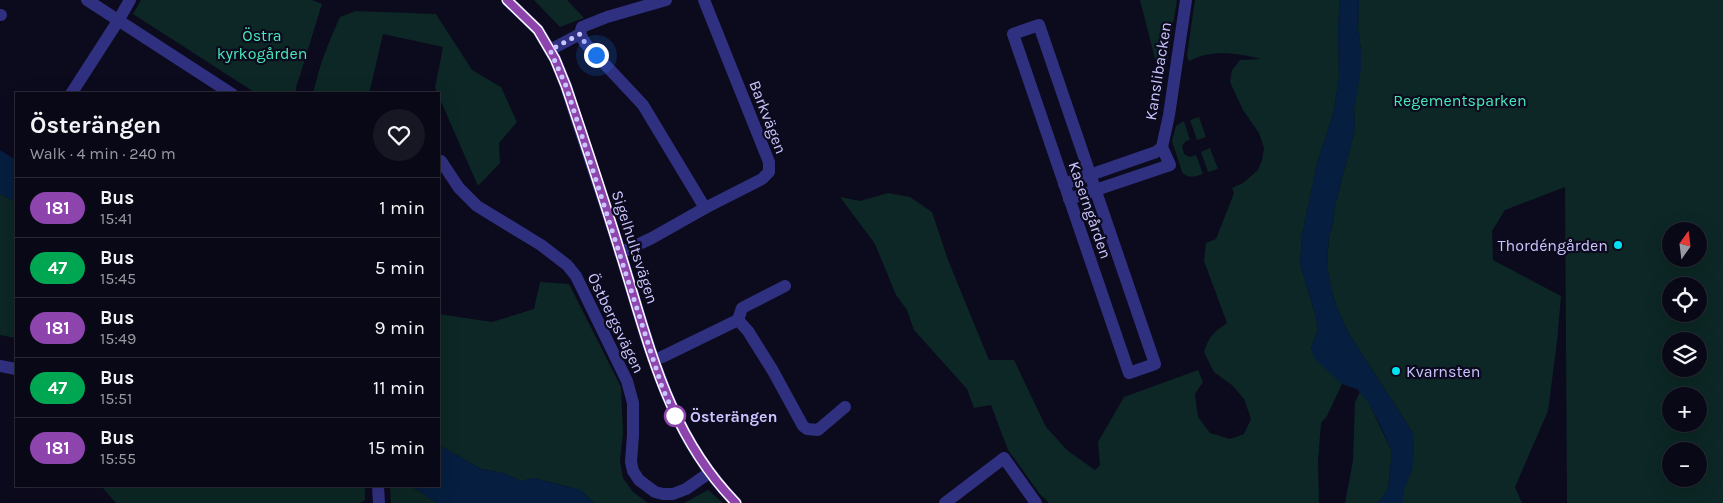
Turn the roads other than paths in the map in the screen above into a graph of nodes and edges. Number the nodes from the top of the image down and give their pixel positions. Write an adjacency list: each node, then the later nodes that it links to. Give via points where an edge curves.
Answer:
1 (87, 0): 7 (street)
2 (130, 0): 7 (street)
3 (507, 0): 9 (street, Sigelhultsvägen, via 538,30)
4 (666, 0): 8 (street, via 582,27)
5 (704, 0): 18 (street, Barkvägen, via 770,162 770,168 762,179)
6 (1186, 0): 12 (street, Kanslibacken)
7 (118, 22): 10 (street); 11 (street)
8 (580, 34): 9 (street); 18 (street, via 643,106)
9 (550, 50): 19 (street, Sigelhultsvägen, via 566,86)
10 (72, 92)
11 (229, 92)
12 (1162, 147): 14 (street); 16 (street, via 1170,165)
13 (441, 161): 26 (street, Östbergsvägen, via 459,188 477,206 541,245 576,276 627,381 632,403 631,462 639,480 655,492 673,494)
14 (1090, 175): 15 (street); 15 (street, Kaserngården, via 1039,25 1012,34); 16 (street, Kaserngården)
15 (1064, 184): 17 (street, Kaserngården)
16 (1096, 190): 17 (street); 17 (street, Kaserngården, via 1155,364 1129,373)
17 (1069, 200)
18 (705, 208): 19 (street, Barkvägen)
19 (620, 253): 22 (street, Sigelhultsvägen)
20 (785, 286): 21 (street, via 742,308)
21 (738, 320): 22 (street); 25 (street, via 773,371 803,426 818,430)
22 (653, 360): 26 (street, Sigelhultsvägen, via 675,416)
23 (0, 366): 24 (street)
24 (15, 369)
25 (845, 407)
26 (709, 473): 27 (street, Sigelhultsvägen)
27 (736, 503)
28 (946, 503): 29 (street, via 1004,458)
29 (1036, 503)

